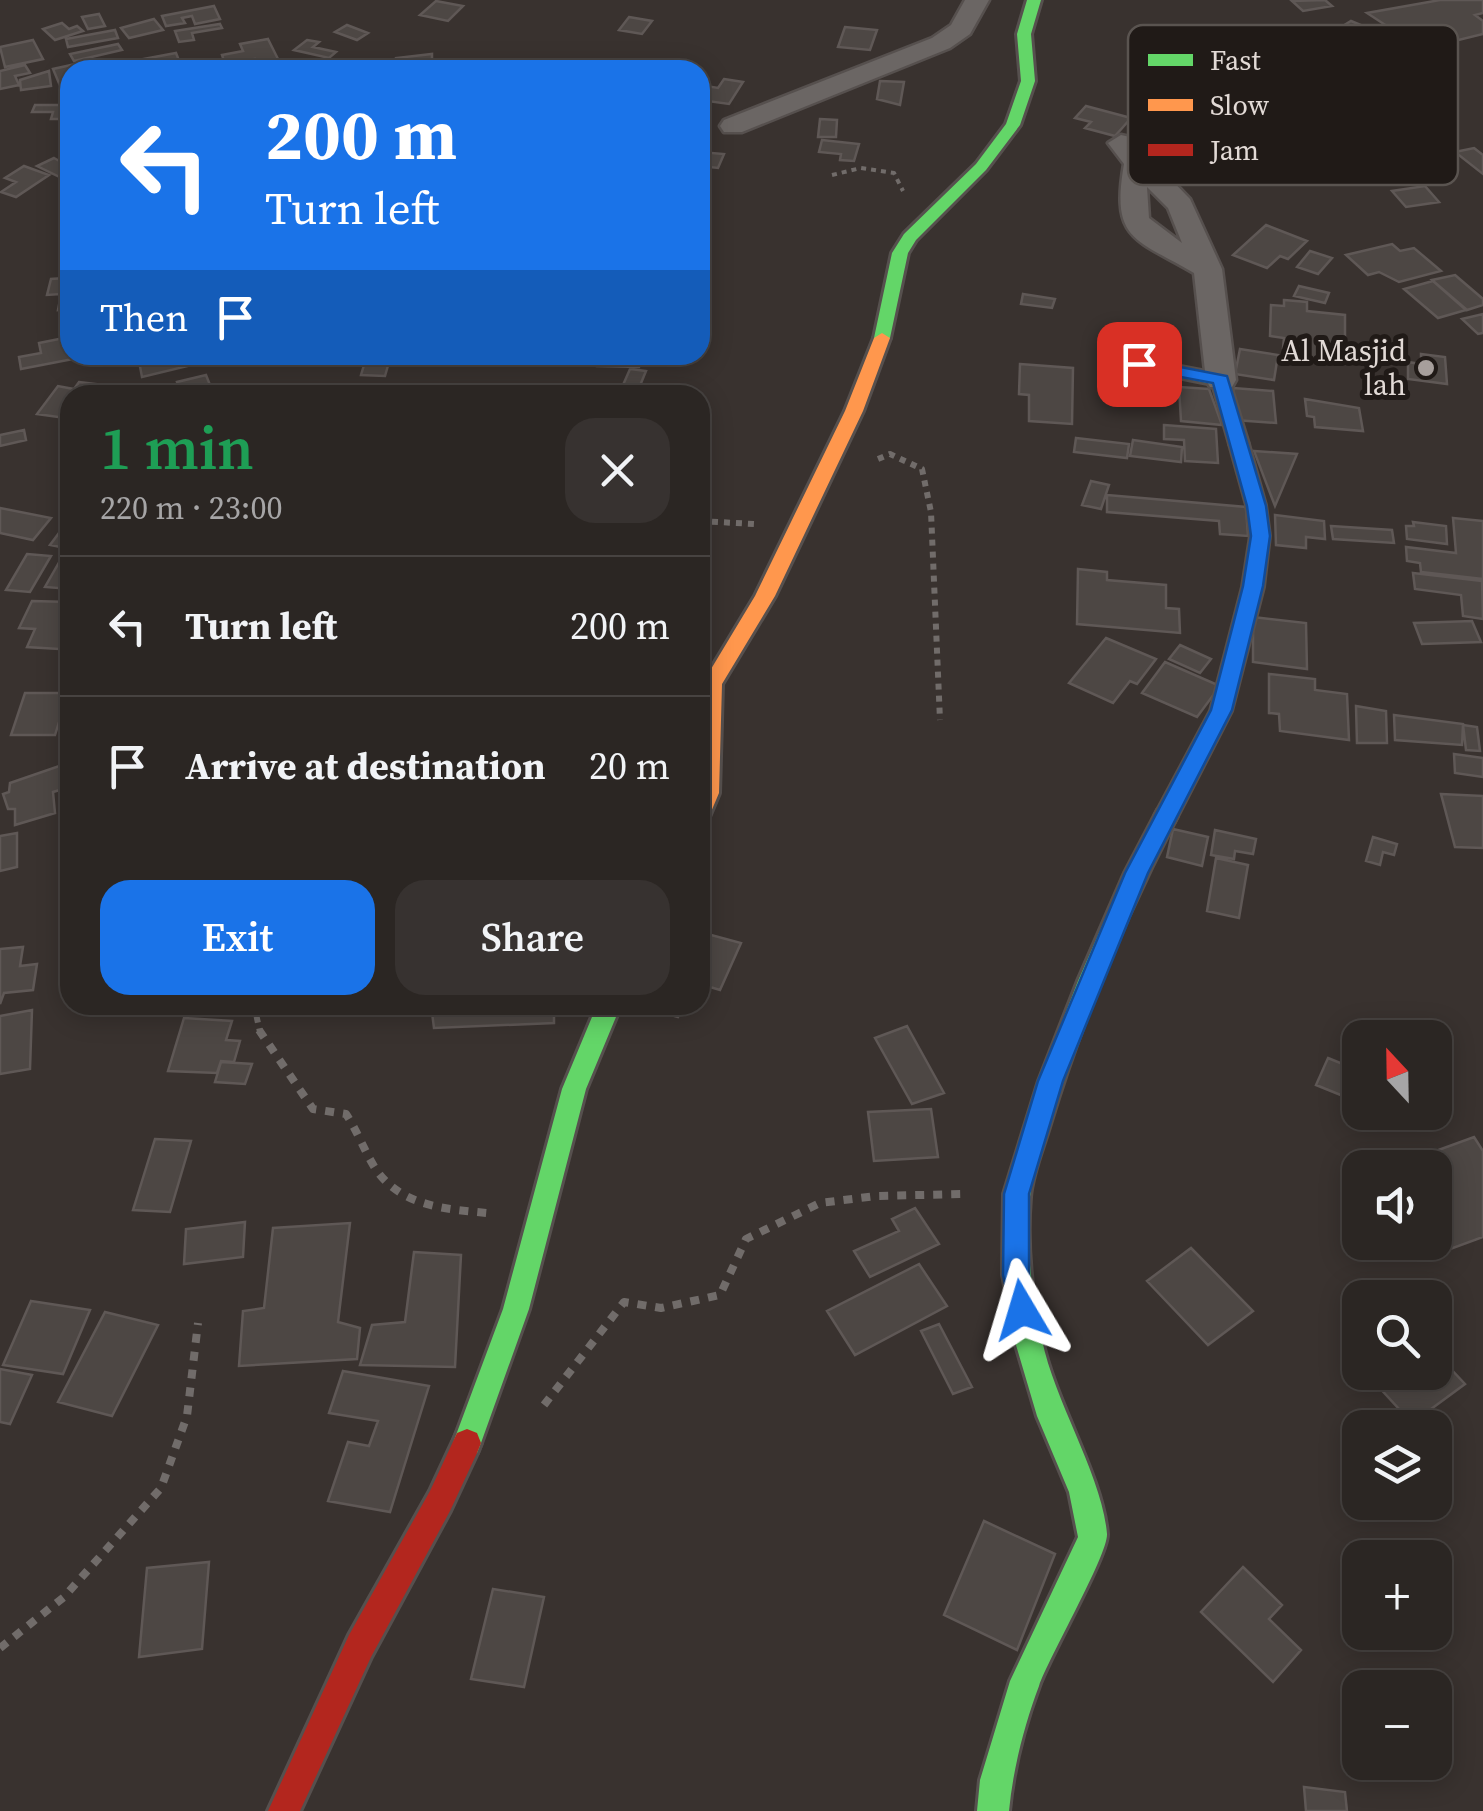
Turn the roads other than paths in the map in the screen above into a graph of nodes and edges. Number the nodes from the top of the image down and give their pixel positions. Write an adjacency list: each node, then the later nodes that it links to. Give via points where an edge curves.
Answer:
1 (977, 0): 3 (street, via 961,30 941,42)
2 (1034, 0): 9 (street, via 1024,23 1028,81 1014,125 910,237 897,264 878,351 828,464 765,596 712,684)
3 (732, 126)
4 (1131, 185): 6 (street, via 1134,219)
5 (1160, 185): 6 (street, via 1194,228)
6 (1208, 268): 8 (street)
7 (1139, 364): 8 (street)
8 (1221, 380): 12 (street, via 1260,536 1249,602 1221,710 1136,873 1090,981 1016,1194 1016,1275 1029,1345 1093,1538 1025,1680)
9 (710, 738)
10 (605, 1015): 11 (street, via 574,1089 516,1310 483,1407)
11 (284, 1811)
12 (993, 1811)

